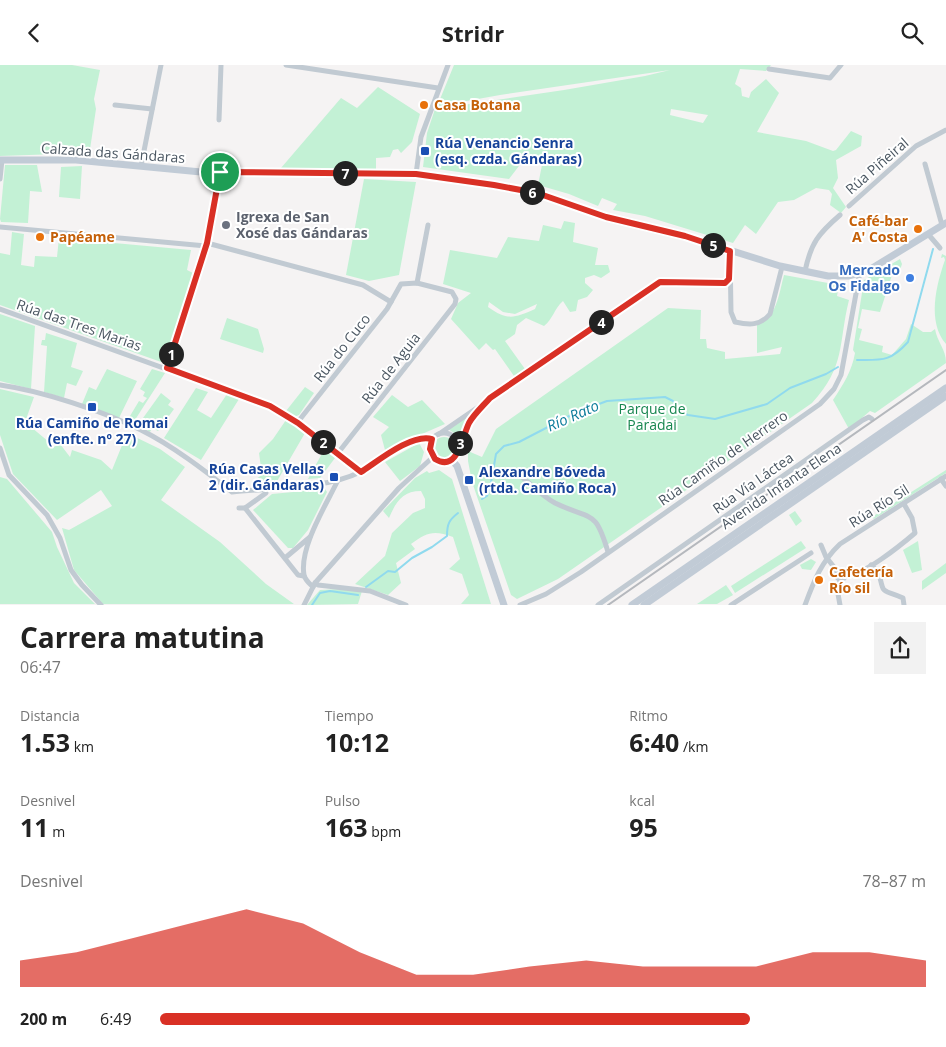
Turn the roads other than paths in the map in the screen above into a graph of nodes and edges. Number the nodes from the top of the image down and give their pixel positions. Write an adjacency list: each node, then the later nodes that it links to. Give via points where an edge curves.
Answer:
1 (161, 65): 9 (street)
2 (221, 65): 10 (street)
3 (286, 65): 7 (street)
4 (448, 65): 7 (street)
5 (841, 65): 6 (street, via 830,78)
6 (769, 69)
7 (438, 88): 16 (street, via 421,137)
8 (115, 105): 9 (street)
9 (152, 109): 14 (street)
10 (219, 120)
11 (946, 131): 18 (street, Rúa Piñeiral, via 916,145)
12 (1, 160): 14 (main road, Calzada das Gándaras, via 76,160); 17 (street)
13 (925, 164): 20 (street)
14 (141, 166): 15 (main road, Calzada das Gándaras)
15 (220, 172): 16 (main road, Calzada das Gándaras); 24 (street)
16 (416, 174): 26 (main road, Calzada das Gándaras, via 537,193 606,217 685,236)
17 (0, 179)
18 (849, 205)
19 (840, 215): 28 (street, via 813,243)
20 (944, 224): 23 (main road, Calzada das Gándaras)
21 (428, 225): 31 (street)
22 (0, 227): 24 (street)
23 (928, 234): 25 (street); 29 (main road, Calzada das Gándaras)
24 (206, 245): 32 (street, via 363,285); 34 (street)
25 (940, 248)
26 (730, 251): 27 (main road, Calzada das Gándaras); 30 (street)
27 (782, 267): 28 (main road, Calzada das Gándaras); 30 (street, via 770,314 758,324 735,322 732,318)
28 (805, 271): 29 (main road, Calzada das Gándaras, via 828,276 849,276)
29 (860, 272): 57 (street, Rúa Camiño de Herrero, via 847,353 834,389 820,404)
30 (729, 279): 38 (street, via 725,283 660,282)
31 (417, 283): 32 (street, Rúa do Cuco, via 401,284); 45 (street, Rúa de Aguia, via 452,292 455,304)
32 (391, 303): 40 (street, Rúa do Cuco)
33 (0, 309): 34 (street, Rúa das Tres Marias)
34 (167, 368): 40 (street, Rúa das Tres Marias, via 270,406)
35 (0, 385): 53 (street, via 70,403 142,430 189,460 231,495)
36 (946, 388): 71 (main road, Avenida Infanta Elena)
37 (946, 396): 72 (main road, Avenida Infanta Elena)
38 (490, 398): 41 (street); 43 (street, via 470,422)
39 (872, 419): 70 (street, Rúa Vía Láctea, via 863,420)
40 (298, 423): 45 (street, Rúa das Tres Marias)
41 (438, 434): 42 (street); 43 (street, via 452,435)
42 (432, 439): 46 (street, via 430,449); 48 (street, via 411,441)
43 (459, 446): 47 (street)
44 (0, 448): 65 (street, via 9,475 47,515 60,538 71,569)
45 (338, 453): 48 (street, Rúa das Tres Marias)
46 (433, 457): 47 (street, via 440,462); 64 (street, via 399,488)
47 (452, 460): 68 (main road, via 457,466)
48 (361, 472): 51 (street)
49 (518, 474): 57 (street, via 554,502 596,521)
50 (944, 477): 52 (street); 54 (street, Rúa Río Sil)
51 (337, 482): 53 (street); 55 (street)
52 (946, 485)
53 (265, 489): 60 (street, via 266,493 242,508)
54 (904, 504): 59 (street, Rúa Río Sil, via 840,544); 61 (street, via 912,518 915,533)
55 (312, 535): 60 (street); 62 (street, via 303,563)
56 (822, 545): 59 (street)
57 (608, 552): 69 (street, Rúa Camiño de Herrero, via 546,594)
58 (811, 553): 73 (street)
59 (826, 557): 63 (street, via 838,571 843,571); 74 (street, Rúa Río Sil)
60 (285, 558): 62 (street, via 298,575)
61 (871, 565): 63 (street); 76 (street, via 879,573 883,590 903,598)
62 (304, 576): 64 (street)
63 (843, 578): 75 (street, via 838,594)
64 (313, 587): 66 (street); 67 (street, via 370,591)
65 (101, 605)
66 (304, 605)
67 (406, 605)
68 (504, 605)
69 (520, 605)
70 (598, 605)
71 (632, 605)
72 (644, 605)
73 (731, 605)
74 (805, 605)
75 (840, 605)
76 (904, 605)

